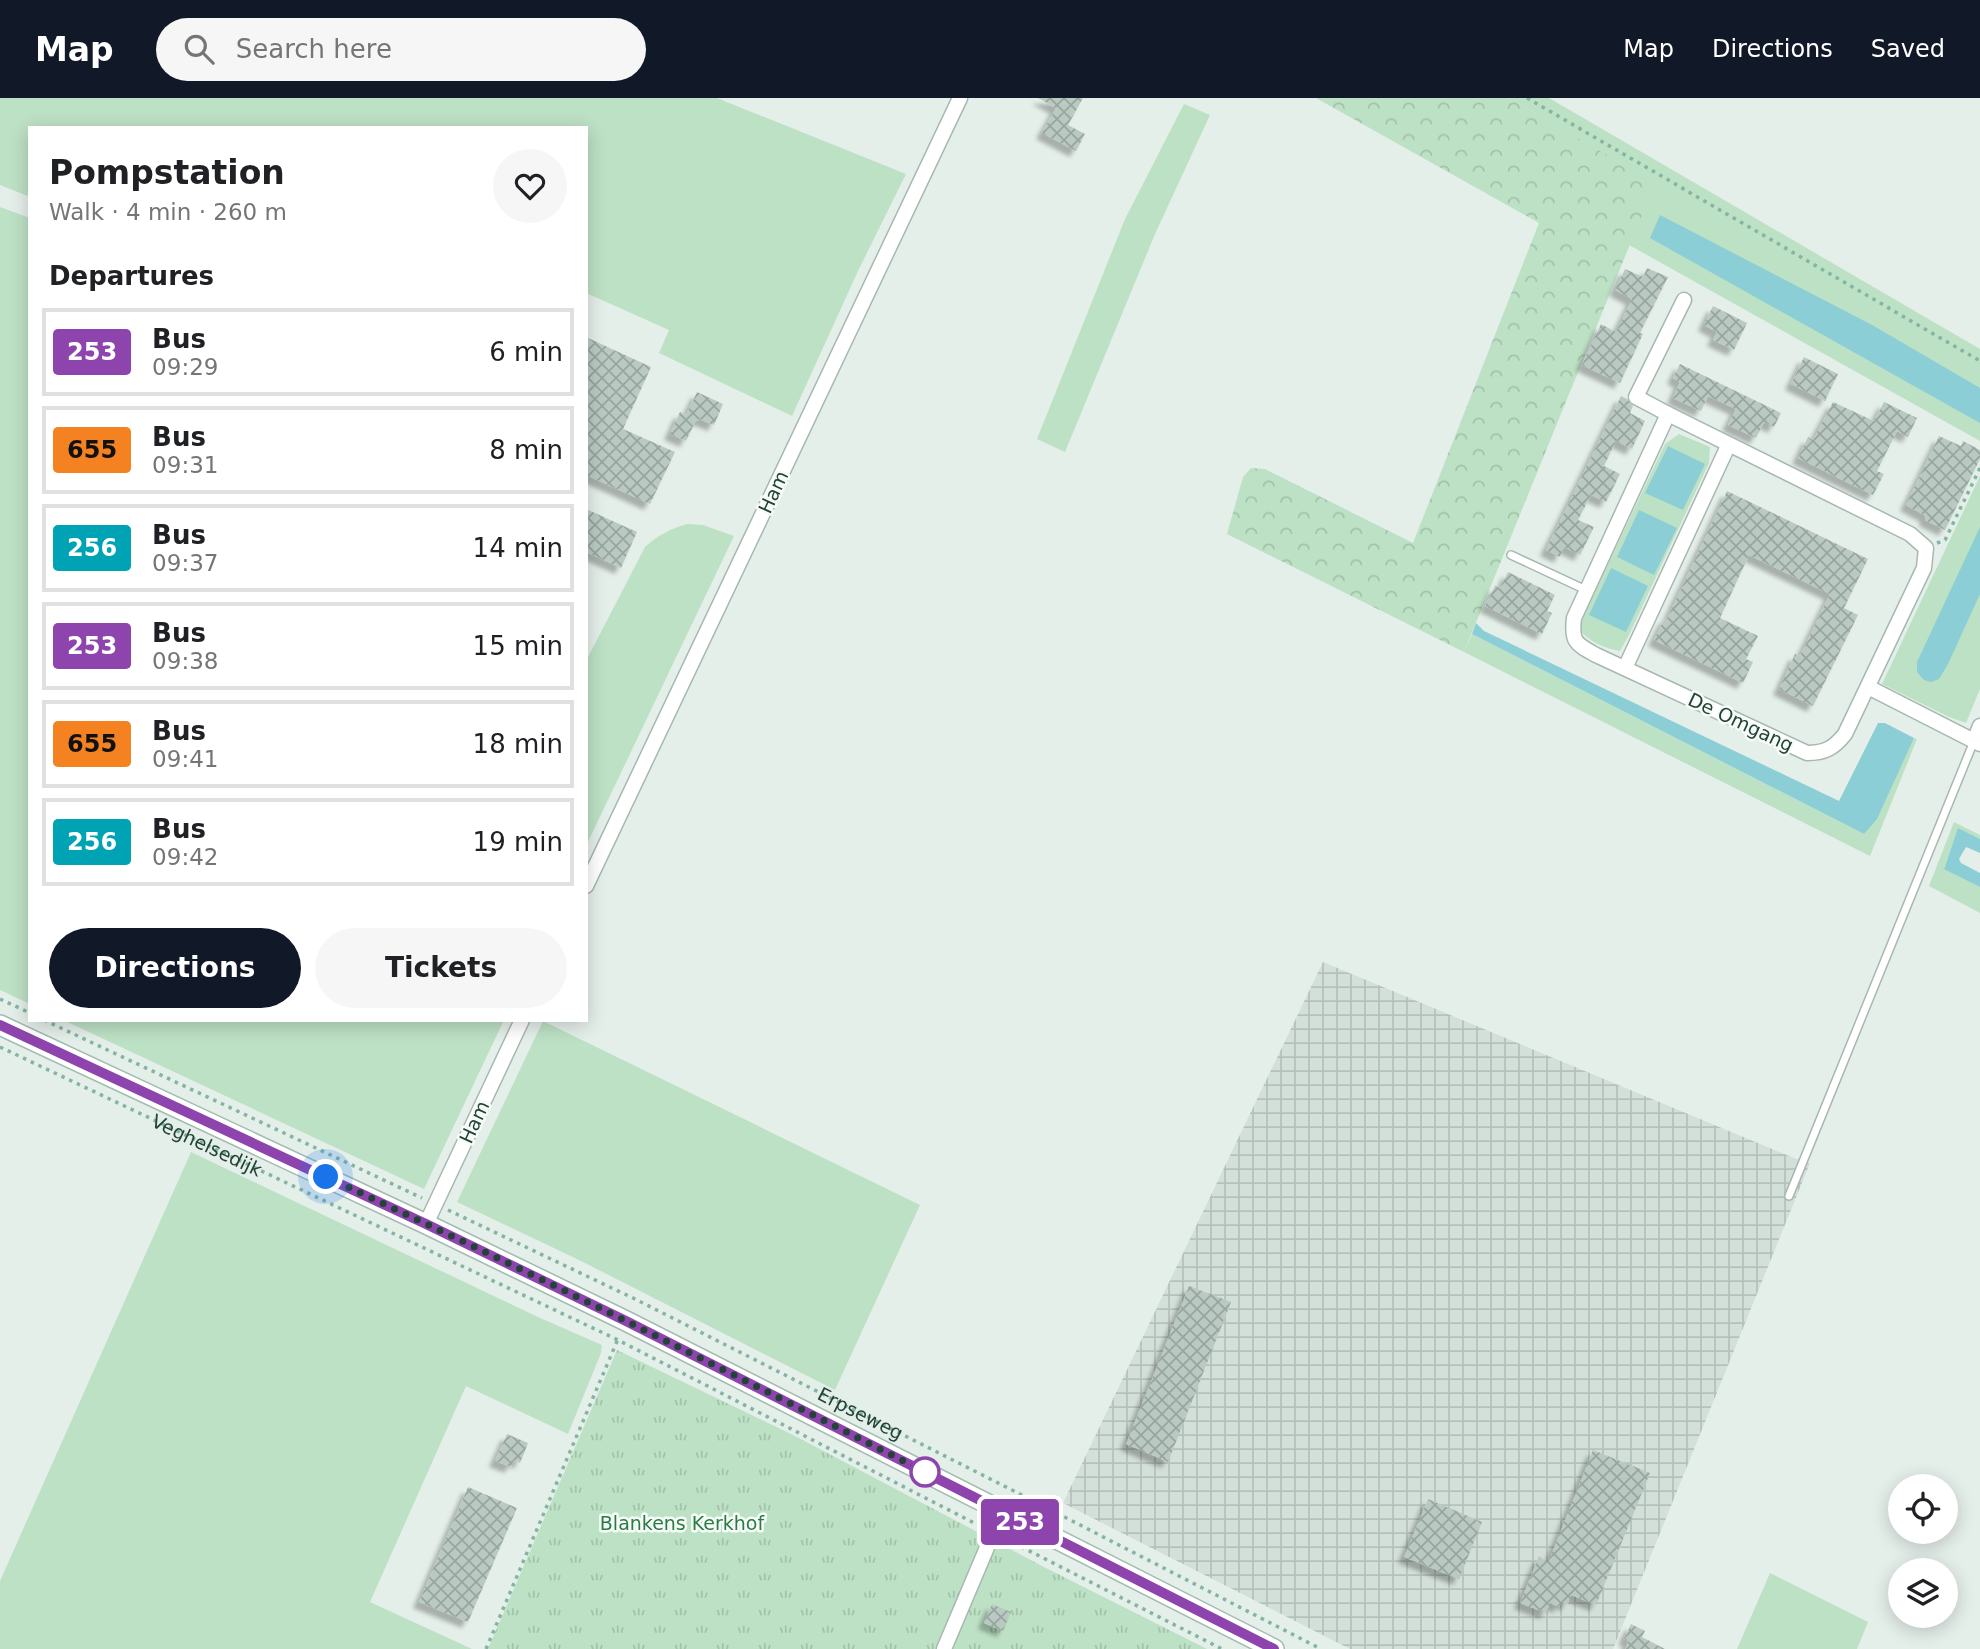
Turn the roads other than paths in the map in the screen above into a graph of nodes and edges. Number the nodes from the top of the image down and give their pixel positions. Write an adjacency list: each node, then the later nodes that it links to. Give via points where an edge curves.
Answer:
1 (960, 98): 11 (street, Ham)
2 (1684, 300): 3 (street, via 1636,397)
3 (1668, 414): 4 (street); 6 (street, De Omgang)
4 (1728, 446): 7 (street); 8 (street, De Omgang, via 1910,534 1926,548 1924,568)
5 (1511, 555): 6 (lane)
6 (1587, 590): 7 (street, De Omgang, via 1574,618 1572,633 1577,645)
7 (1625, 668): 8 (street, De Omgang, via 1807,753 1836,746)
8 (1868, 687): 10 (street)
9 (1980, 726): 10 (street)
10 (1977, 742): 14 (lane)
11 (588, 882)
12 (522, 1022): 15 (street, Ham)
13 (0, 1026): 15 (main road, Veghelsedijk)
14 (1789, 1196)
15 (426, 1224): 16 (main road, Erpseweg)
16 (1002, 1513): 17 (street); 18 (main road, Erpseweg)
17 (944, 1649)
18 (1274, 1649)

